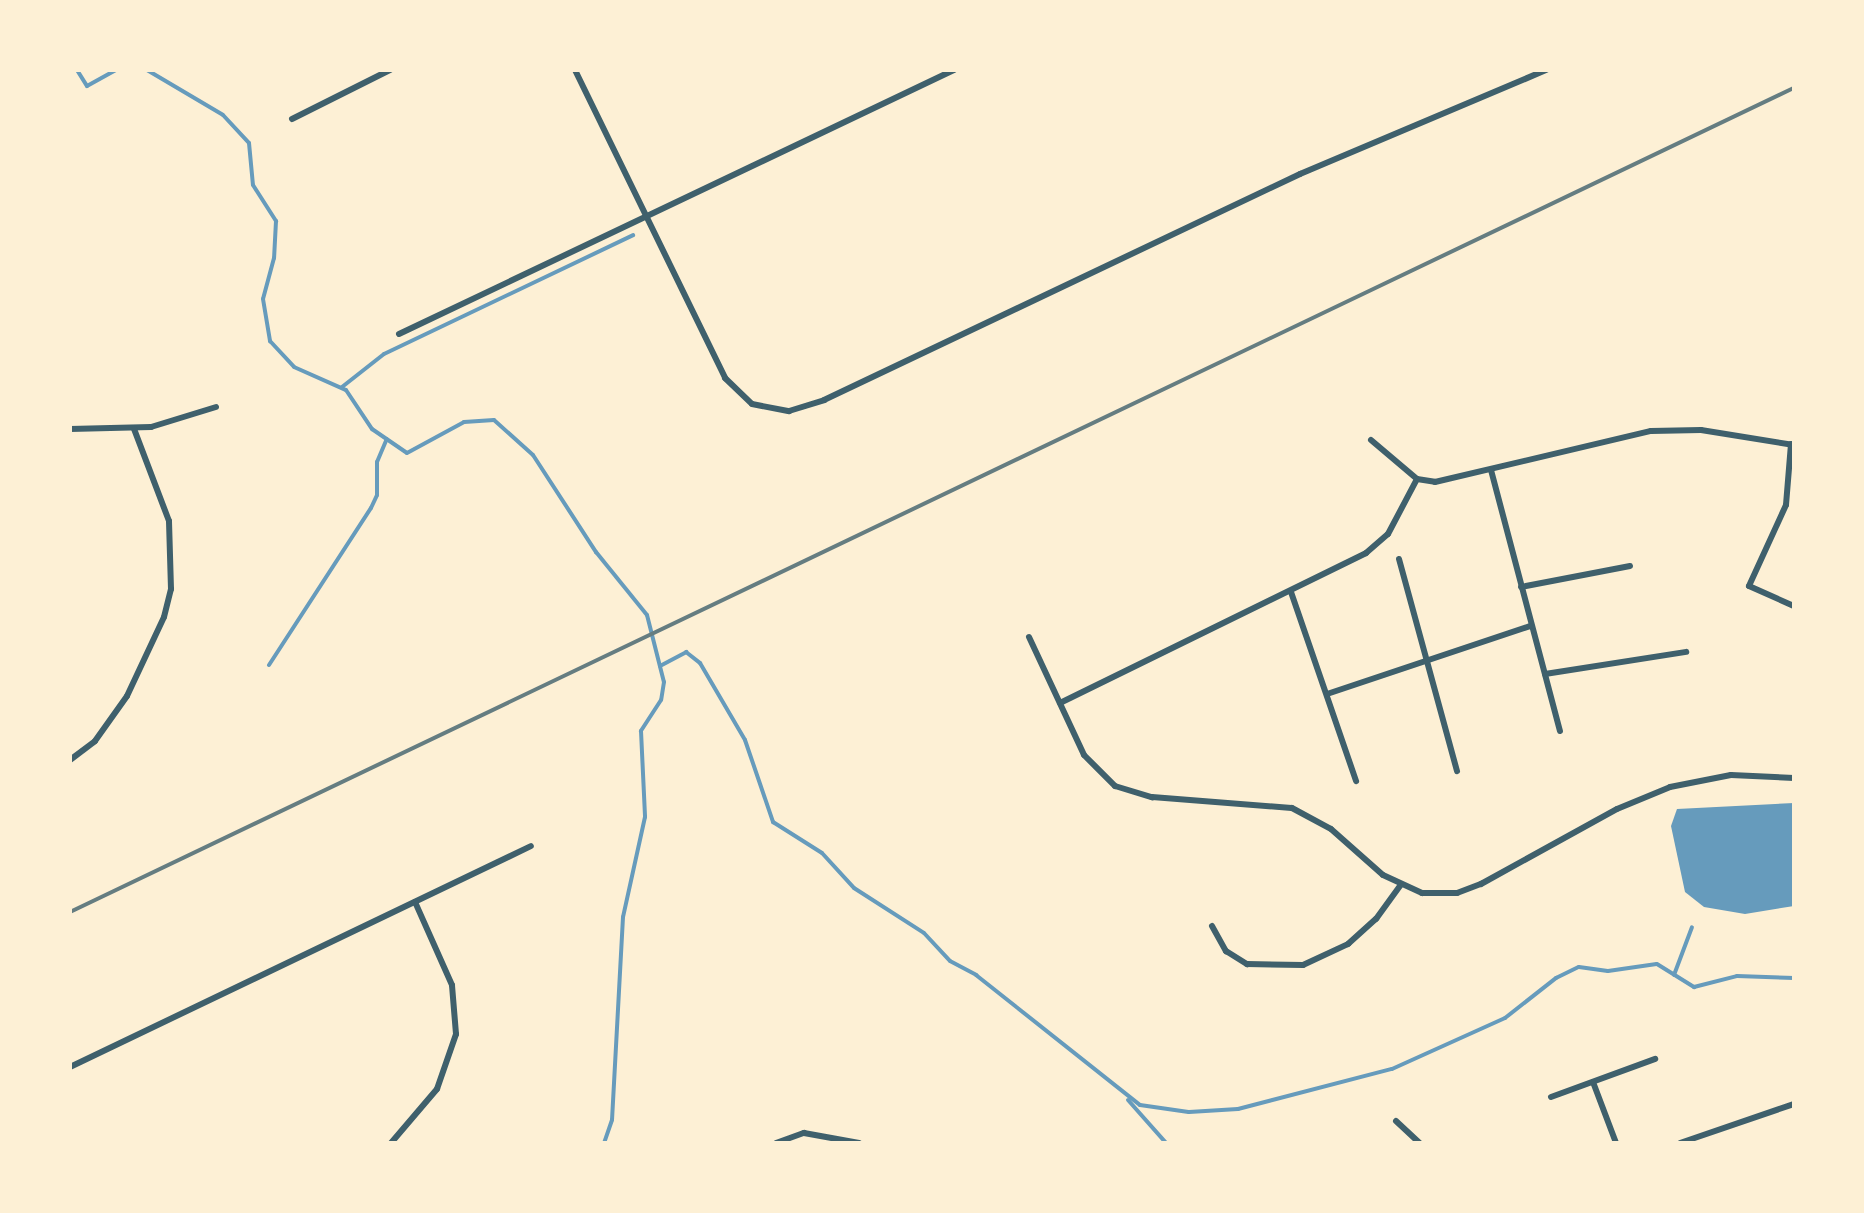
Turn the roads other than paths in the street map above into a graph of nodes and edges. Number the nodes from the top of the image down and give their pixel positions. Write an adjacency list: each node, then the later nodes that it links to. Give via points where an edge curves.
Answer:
1 (390, 70): 5 (street)
2 (575, 70): 6 (street)
3 (954, 70): 6 (street)
4 (1546, 70): 6 (street, via 1300,174 824,400 789,411 752,404 725,378)
5 (292, 119)
6 (646, 217): 7 (street)
7 (399, 334)
8 (216, 407): 10 (street)
9 (70, 429): 10 (street)
10 (134, 429): 28 (street, via 169,521 171,589 164,617 127,696 95,741)
11 (1371, 440): 14 (street)
12 (1792, 445): 13 (street, via 1701,430 1651,431); 19 (street, via 1786,505 1749,586)
13 (1491, 470): 14 (street, via 1449,481); 17 (street)
14 (1417, 479): 18 (street, via 1378,544)
15 (1399, 559): 23 (street)
16 (1630, 566): 17 (street)
17 (1521, 587): 20 (street)
18 (1291, 592): 25 (street); 26 (street)
19 (1794, 606)
20 (1530, 626): 23 (street); 24 (street)
21 (1029, 637): 26 (street)
22 (1686, 652): 24 (street)
23 (1427, 661): 25 (street); 29 (street)
24 (1545, 674): 27 (street)
25 (1327, 694): 31 (street)
26 (1060, 703): 33 (street, via 1084,755 1115,786 1152,797 1292,808 1331,829)
27 (1560, 731)
28 (70, 760)
29 (1457, 771)
30 (1794, 778): 33 (street, via 1731,775 1670,787 1457,893 1422,893)
31 (1356, 781)
32 (531, 846): 34 (street)
33 (1400, 886): 35 (street, via 1376,919 1348,944 1303,965 1247,964 1226,951)
34 (415, 902): 37 (street); 42 (street, via 452,985 456,1034 437,1089)
35 (1212, 926)
36 (1655, 1059): 38 (street)
37 (70, 1067)
38 (1593, 1082): 39 (street); 46 (street)
39 (1551, 1097)
40 (1794, 1104): 47 (street)
41 (1396, 1121): 45 (street)
42 (391, 1143)
43 (776, 1143): 44 (street, via 804,1133)
44 (859, 1143)
45 (1420, 1143)
46 (1616, 1143)
47 (1680, 1143)

